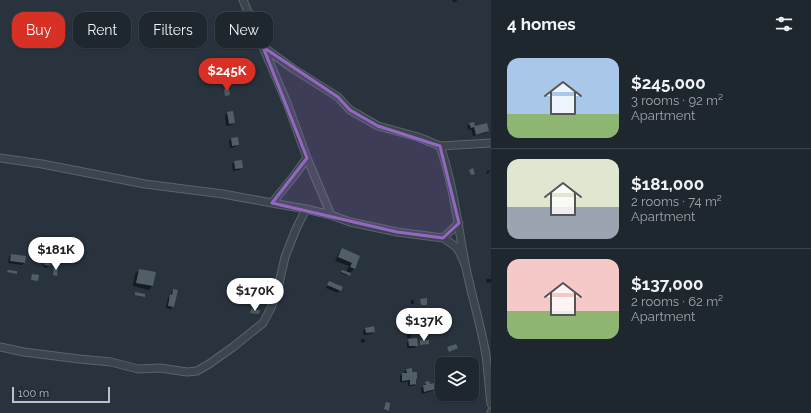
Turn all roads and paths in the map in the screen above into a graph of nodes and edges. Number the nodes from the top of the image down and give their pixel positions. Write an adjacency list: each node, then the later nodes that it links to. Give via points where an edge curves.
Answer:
1 (243, 0): 2 (street)
2 (248, 12)
3 (264, 48): 8 (street)
4 (266, 48): 6 (street, via 338,97 350,110 378,126)
5 (491, 144): 6 (street)
6 (440, 146): 12 (street, via 447,164)
7 (0, 158): 9 (street)
8 (307, 158): 9 (street); 11 (street)
9 (272, 203): 10 (street)
10 (306, 209): 11 (street); 15 (street, via 285,257 278,288 263,323 197,371 138,369 111,362)
11 (331, 215): 13 (street, via 350,222 397,232)
12 (459, 223): 13 (street); 14 (street)
13 (443, 238): 14 (street, via 459,251)
14 (466, 268): 16 (street, via 486,354)
15 (0, 347)
16 (491, 404)

